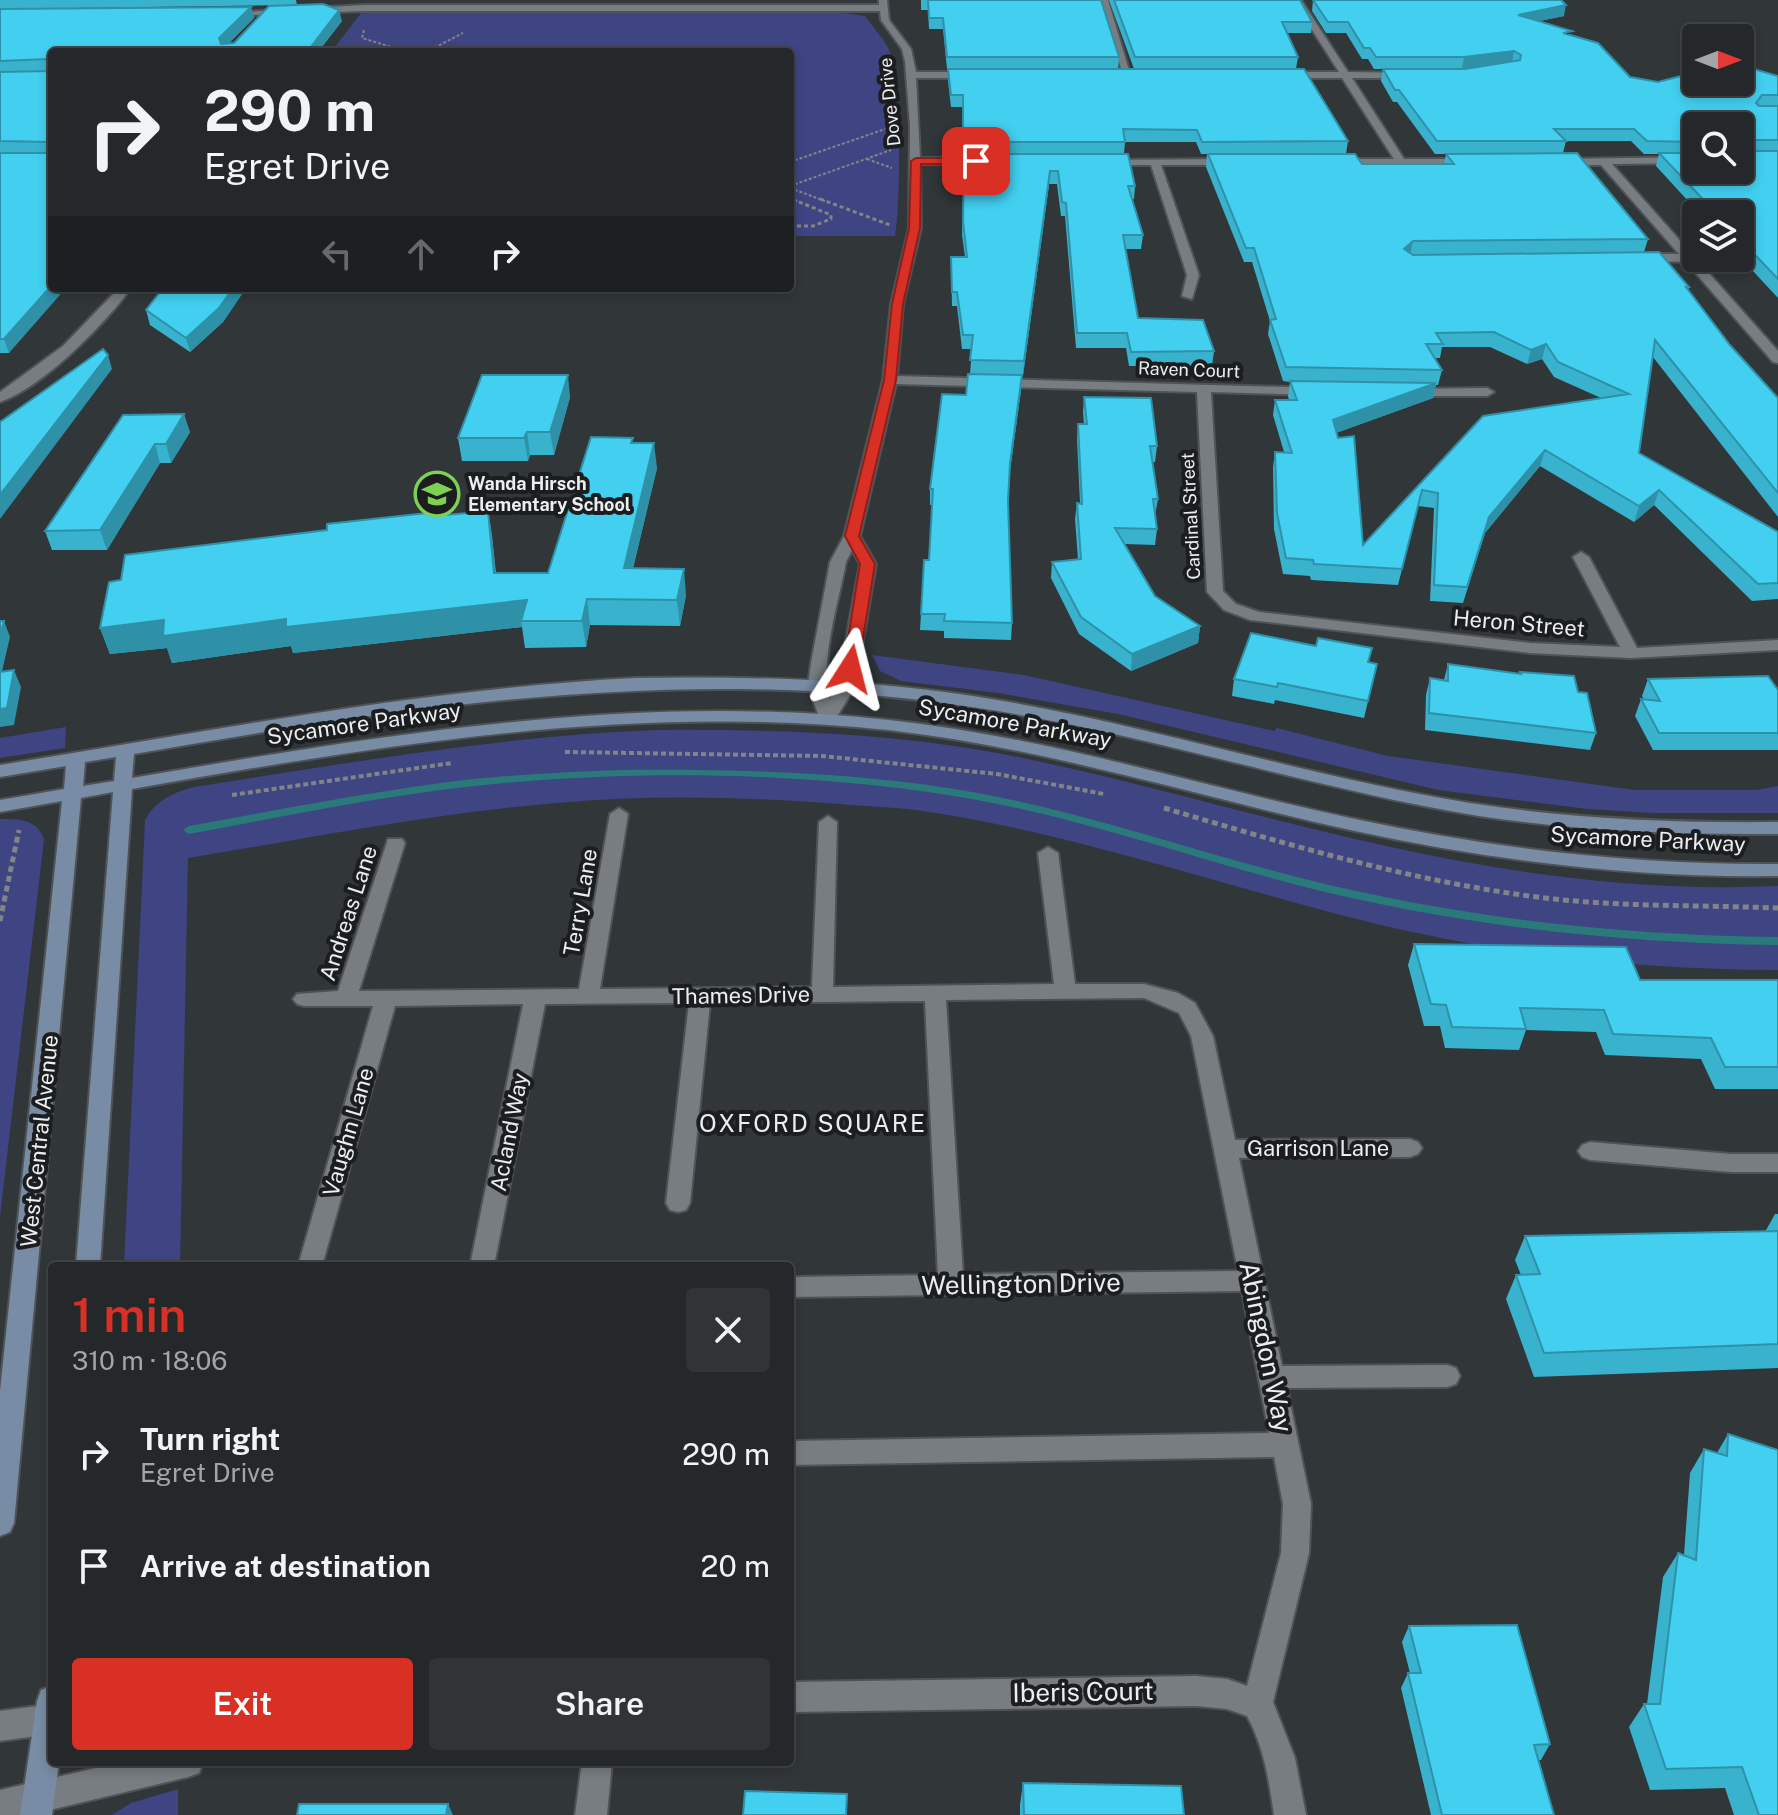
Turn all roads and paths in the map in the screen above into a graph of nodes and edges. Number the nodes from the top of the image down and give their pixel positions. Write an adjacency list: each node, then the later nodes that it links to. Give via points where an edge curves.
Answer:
1 (280, 0): 7 (street)
2 (1104, 0): 13 (street)
3 (1299, 2): 6 (street); 16 (street)
4 (488, 4): 5 (street); 7 (street)
5 (883, 4): 10 (street, Dove Drive, via 890,29 906,49)
6 (1315, 5)
7 (268, 12): 8 (street); 9 (street)
8 (223, 13)
9 (258, 22)
10 (909, 75): 11 (street); 18 (street, Dove Drive)
11 (987, 75)
12 (1112, 75): 13 (street)
13 (1128, 75): 14 (street)
14 (1143, 75)
15 (1267, 75): 16 (street)
16 (1344, 75): 17 (street); 28 (street)
17 (1418, 75)
18 (915, 126): 21 (path, via 894,126); 22 (street, Dove Drive)
19 (866, 159): 32 (path)
20 (1682, 160): 31 (street)
21 (794, 161)
22 (916, 161): 23 (street); 44 (street, Dove Drive, via 915,228 897,304)
23 (996, 161)
24 (1092, 162): 25 (street)
25 (1155, 162): 26 (street); 42 (street, via 1193,275)
26 (1248, 162)
27 (1325, 162): 28 (street)
28 (1401, 162): 29 (street)
29 (1479, 162)
30 (1542, 162): 31 (street)
31 (1604, 162): 37 (street)
32 (794, 186)
33 (794, 189): 36 (path)
34 (794, 200): 35 (path, via 831,215 821,224)
35 (794, 226)
36 (894, 227)
37 (1682, 248)
38 (1628, 258): 39 (street)
39 (1682, 258)
40 (1703, 272): 43 (street)
41 (122, 292): 49 (street, via 64,355)
42 (1188, 296)
43 (1778, 359)
44 (890, 380): 45 (street, Raven Court); 50 (street, Dove Drive)
45 (1204, 389): 46 (street, Raven Court); 52 (street, Cardinal Street, via 1215,592 1230,607)
46 (1326, 391)
47 (1487, 392): 48 (street)
48 (1387, 393)
49 (0, 398)
50 (852, 536): 55 (street, Dove Drive, via 838,562); 56 (street, via 868,564)
51 (1581, 557): 54 (street)
52 (1256, 617): 54 (street, Heron Street, via 1530,648)
53 (1778, 645): 54 (street, Heron Street)
54 (1631, 653)
55 (817, 685): 56 (main road, Sycamore Parkway); 57 (street, Dove Drive); 58 (main road, Sycamore Parkway, via 545,689 413,704)
56 (846, 687): 57 (street); 71 (main road, Sycamore Parkway, via 1048,713 1362,787 1505,814 1638,827)
57 (827, 719): 63 (main road, Sycamore Parkway, via 631,716 559,722 436,736); 76 (main road, Sycamore Parkway, via 1025,745 1472,848 1619,865)
58 (125, 751): 60 (main road, Sycamore Parkway); 63 (main road)
59 (555, 752): 64 (path, via 822,756 997,774)
60 (76, 759): 62 (main road, Sycamore Parkway); 66 (main road, West Central Avenue)
61 (454, 762): 65 (path)
62 (0, 771)
63 (123, 786): 66 (main road, Sycamore Parkway); 94 (main road)
64 (1105, 794)
65 (223, 797)
66 (72, 804): 68 (main road, Sycamore Parkway); 72 (path); 104 (main road, West Central Avenue)
67 (1151, 804): 77 (path, via 1398,875 1555,899)
68 (0, 806)
69 (619, 814): 83 (street, Terry Lane)
70 (828, 822): 81 (street)
71 (1778, 828)
72 (19, 830): 73 (path); 78 (path)
73 (9, 832)
74 (395, 843): 85 (street, Andreas Lane)
75 (1048, 853): 80 (street)
76 (1778, 870)
77 (1778, 908)
78 (0, 921)
79 (935, 992): 80 (street, Thames Drive); 81 (street, Thames Drive); 98 (street)
80 (1065, 992): 88 (street, Thames Drive, via 1144,991)
81 (822, 993): 82 (street, Thames Drive)
82 (700, 996): 83 (street, Thames Drive); 93 (street)
83 (588, 998): 87 (street, Thames Drive)
84 (304, 999): 85 (street, Thames Drive)
85 (346, 999): 86 (street, Thames Drive)
86 (386, 999): 87 (street, Thames Drive); 95 (street, Vaughn Lane)
87 (535, 999): 96 (street, Acland Way)
88 (1177, 999): 90 (street, Abingdon Way, via 1200,1027)
89 (1410, 1148): 90 (street, Garrison Lane)
90 (1226, 1149): 97 (street, Abingdon Way)
91 (1590, 1151): 92 (street)
92 (1778, 1163)
93 (678, 1203)
94 (88, 1262)
95 (311, 1262)
96 (483, 1262)
97 (1252, 1281): 98 (street, Wellington Drive); 101 (street, Abingdon Way)
98 (951, 1284): 99 (street, Wellington Drive)
99 (794, 1287)
100 (1447, 1376): 101 (street)
101 (1274, 1377): 102 (street, Abingdon Way)
102 (1286, 1445): 103 (street); 106 (street, Abingdon Way, via 1297,1504 1295,1553)
103 (794, 1453)
104 (0, 1523)
105 (794, 1697): 106 (street, Iberis Court, via 1196,1691)
106 (1257, 1704): 115 (street, via 1282,1763)
107 (48, 1714): 108 (street)
108 (0, 1726)
109 (48, 1734): 113 (main road)
110 (174, 1766): 113 (street)
111 (597, 1766): 114 (street)
112 (0, 1806): 113 (street)
113 (38, 1806)
114 (591, 1815)
115 (1290, 1815)

